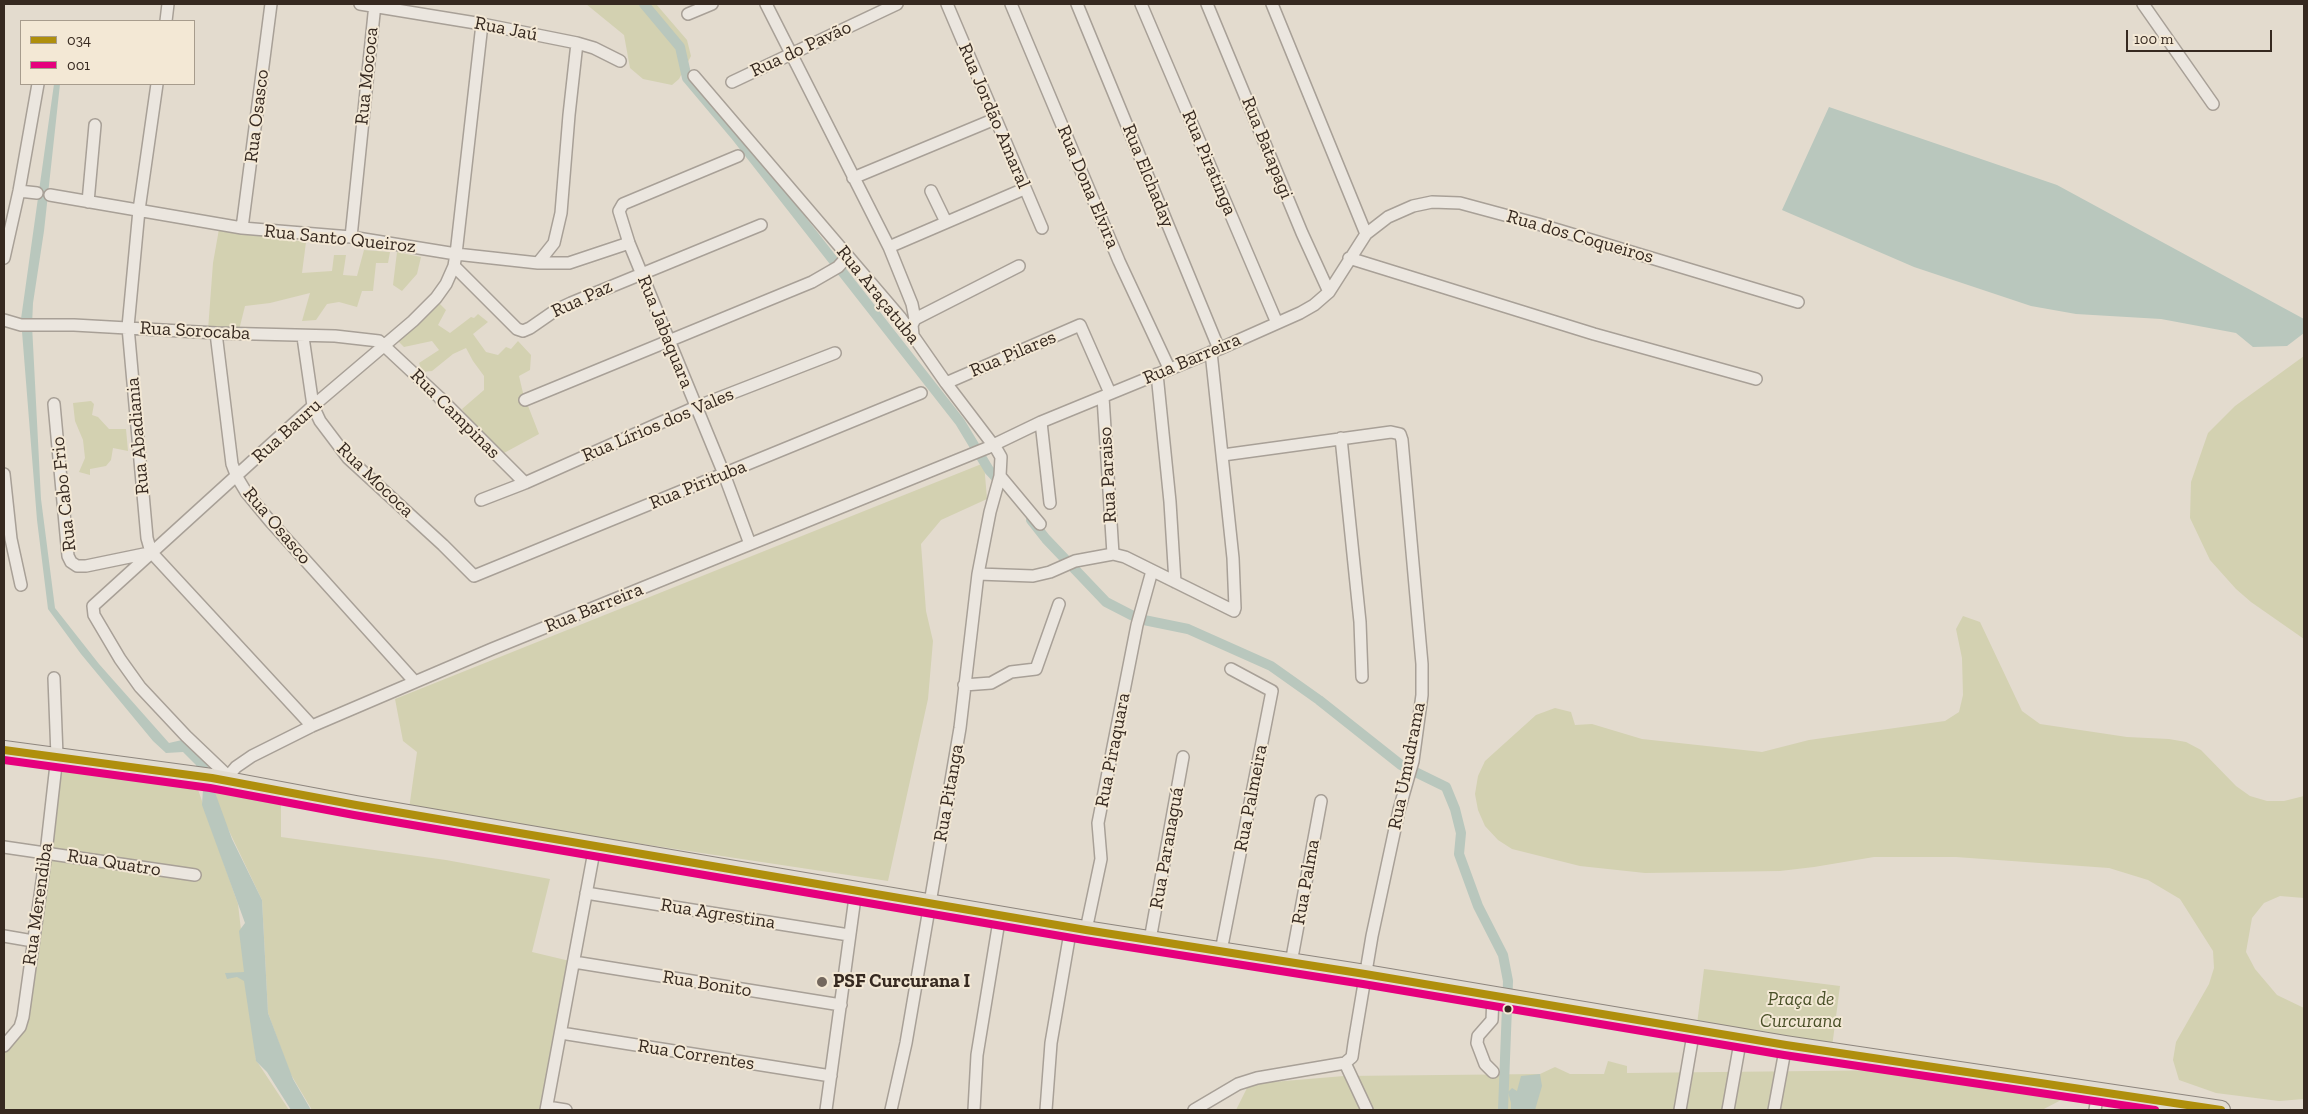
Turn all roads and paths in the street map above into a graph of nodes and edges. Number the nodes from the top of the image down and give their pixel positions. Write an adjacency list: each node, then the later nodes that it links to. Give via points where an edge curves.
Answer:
1 (168, 4): 16 (street)
2 (272, 4): 39 (street, Rua Osasco)
3 (360, 4): 14 (street, Rua Jaú)
4 (712, 4): 15 (street)
5 (766, 4): 19 (street)
6 (897, 4): 19 (street, Rua do Pavão)
7 (947, 4): 26 (street, Rua Jordão Amaral)
8 (1011, 4): 66 (street, Rua Dona Elvira, via 1119,261)
9 (1077, 4): 64 (street, Rua Elchaday)
10 (1141, 4): 57 (street, Rua Piratinga)
11 (1207, 4): 53 (street, Rua Batapagi)
12 (1272, 4): 41 (street)
13 (2143, 4): 25 (street)
14 (374, 5): 17 (street, Rua Jaú); 42 (street, Rua Mococa)
15 (688, 14)
16 (166, 20)
17 (482, 24): 18 (street, Rua Jaú); 45 (street, Rua Bauru)
18 (577, 44): 20 (street, Rua Jaú, via 594,48); 49 (street, via 561,213 554,244)
19 (792, 54): 22 (street, Rua do Pavão); 29 (street)
20 (620, 61)
21 (694, 76): 46 (street, Rua Araçatuba)
22 (732, 82)
23 (38, 85): 31 (street)
24 (157, 85): 36 (street, Rua Abadiania)
25 (2213, 104)
26 (995, 119): 29 (street); 30 (street, Rua Jordão Amaral)
27 (95, 125): 35 (street)
28 (738, 156): 43 (street, Rua Jabaquara, via 623,204 619,211)
29 (854, 178): 44 (street)
30 (1024, 189): 37 (street); 40 (street, Rua Jordão Amaral)
31 (19, 191): 33 (street); 47 (street)
32 (931, 191): 37 (street)
33 (37, 193)
34 (50, 195): 35 (street, Rua Santo Queiroz)
35 (88, 202): 36 (street, Rua Santo Queiroz)
36 (139, 210): 39 (street, Rua Santo Queiroz); 58 (street, Rua Abadiania)
37 (946, 222): 44 (street)
38 (761, 225): 52 (street, Rua Paz)
39 (242, 228): 42 (street, Rua Santo Queiroz)
40 (1042, 228)
41 (1366, 234): 48 (street, Rua Barreira); 54 (street, Rua dos Coqueiros, via 1388,216 1413,206 1432,202 1460,203)
42 (351, 237): 45 (street, Rua Santo Queiroz)
43 (629, 243): 49 (street, Rua Santo Queiroz, via 569,263); 52 (street, Rua Jabaquara)
44 (889, 247): 55 (street)
45 (456, 254): 49 (street, Rua Santo Queiroz); 50 (street, Rua Bauru)
46 (847, 256): 61 (street, Rua Araçatuba); 62 (street, via 838,267 812,282)
47 (4, 258)
48 (1349, 258): 53 (street, Rua Barreira); 68 (street, via 1594,334)
49 (538, 263)
50 (454, 266): 52 (street, Rua Paz, via 520,331 556,310); 63 (street, Rua Bauru, via 436,298)
51 (1019, 266): 55 (street)
52 (641, 273): 62 (street, Rua Jabaquara)
53 (1329, 292): 57 (street, Rua Barreira, via 1314,305)
54 (1798, 302)
55 (915, 319): 61 (street, via 912,326)
56 (4, 320): 58 (street, Rua Sorocaba, via 22,325)
57 (1277, 323): 64 (street, Rua Barreira)
58 (128, 327): 59 (street, Rua Sorocaba); 90 (street, Rua Abadiania, via 147,538)
59 (216, 333): 60 (street, Rua Sorocaba); 83 (street, Rua Osasco, via 232,464)
60 (304, 337): 63 (street, Rua Sorocaba, via 370,338); 74 (street, Rua Mococa)
61 (914, 337): 69 (street, Rua Araçatuba)
62 (669, 342): 72 (street); 75 (street, Rua Jabaquara)
63 (385, 346): 74 (street, Rua Bauru); 84 (street, Rua Campinas)
64 (1215, 350): 66 (street, Rua Barreira); 79 (street, Rua Elchaday)
65 (836, 353): 75 (street, Rua Lírios dos Vales)
66 (1169, 368): 67 (street, Rua Barreira)
67 (1157, 374): 71 (street, Rua Barreira); 95 (street)
68 (1756, 379)
69 (946, 383): 71 (street, Rua Pilares, via 1080,325); 78 (street, Rua Araçatuba)
70 (921, 393): 81 (street, Rua Pirituba)
71 (1107, 395): 76 (street, Rua Barreira); 91 (street, Rua Paraiso)
72 (525, 400)
73 (54, 404): 90 (street, Rua Cabo Frio, via 71,562 86,566)
74 (313, 406): 83 (street, Rua Bauru); 94 (street, Rua Mococa, via 320,421 348,458)
75 (696, 407): 81 (street, Rua Jabaquara); 84 (street, Rua Lírios dos Vales)
76 (1041, 422): 78 (street, Rua Barreira); 86 (street)
77 (1341, 438): 79 (street); 99 (street, via 1360,622); 125 (street, Rua Umudrama, via 1390,432 1400,434 1422,664 1422,695 1413,761 1399,810)
78 (990, 446): 82 (street, Rua Araçatuba, via 1001,457); 89 (street, Rua Barreira)
79 (1223, 454): 95 (street, Rua Elchaday, via 1234,611)
80 (4, 474): 88 (street)
81 (724, 474): 89 (street, Rua Jabaquara); 94 (street, Rua Pirituba)
82 (1000, 476): 87 (street); 93 (street, Rua Pitanga)
83 (237, 477): 90 (street, Rua Bauru); 101 (street, Rua Osasco, via 270,521)
84 (524, 482): 85 (street, Rua Lírios dos Vales)
85 (480, 500)
86 (1050, 503)
87 (1040, 524)
88 (7, 540): 96 (street)
89 (750, 544): 101 (street, Rua Barreira)
90 (151, 552): 103 (street); 107 (street, Rua Bauru, via 96,601 92,610 140,687)
91 (1112, 554): 92 (street, via 1125,557); 93 (street, via 1076,561 1033,576)
92 (1152, 572): 95 (street); 117 (street, Rua Piraquara, via 1137,625 1098,824 1101,859)
93 (978, 574): 102 (street, Rua Pitanga)
94 (474, 576)
95 (1175, 582)
96 (22, 584)
97 (1059, 604): 102 (street, via 1036,669 1011,672 991,683)
98 (1231, 669): 122 (street, Rua Palmeira, via 1272,691)
99 (1362, 676)
100 (54, 678): 105 (street, Rua Merendiba)
101 (415, 682): 103 (street, Rua Barreira)
102 (964, 685): 115 (street, Rua Pitanga, via 960,728)
103 (312, 726): 107 (street, Rua Barreira, via 252,756)
104 (4, 750): 105 (main road)
105 (57, 756): 107 (main road); 111 (street, Rua Merendiba)
106 (1183, 757): 120 (street, Rua Paranaguá)
107 (222, 778): 110 (main road, via 356,806)
108 (1321, 801): 124 (street, Rua Palma)
109 (4, 846): 111 (street, Rua Quatro)
110 (595, 846): 113 (main road); 114 (street)
111 (46, 853): 112 (street, Rua Quatro); 121 (street, Rua Merendiba)
112 (195, 875)
113 (856, 890): 115 (main road); 118 (street)
114 (586, 893): 118 (street, Rua Agrestina); 123 (street)
115 (930, 903): 116 (main road); 141 (street, Rua Pitanga, via 906,1043)
116 (1000, 915): 117 (main road); 142 (street, via 976,1055)
117 (1078, 928): 120 (main road); 143 (street, Rua Piraquara, via 1051,1043)
118 (849, 935): 127 (street)
119 (4, 936): 121 (street)
120 (1150, 940): 122 (main road)
121 (33, 941): 132 (street, Rua Merendiba, via 20,1028)
122 (1221, 951): 124 (main road)
123 (574, 962): 127 (street, Rua Bonito); 129 (street)
124 (1291, 963): 125 (main road)
125 (1365, 974): 126 (main road); 133 (street, Rua Umudrama, via 1352,1057)
126 (1496, 996): 128 (main road); 134 (street, via 1492,1020 1478,1036 1477,1043 1485,1064)
127 (841, 1005): 135 (street)
128 (1694, 1029): 130 (main road); 146 (street)
129 (561, 1034): 135 (street, Rua Correntes); 137 (street)
130 (1741, 1037): 131 (main road); 147 (street)
131 (1786, 1045): 136 (main road); 148 (street)
132 (4, 1046)
133 (1345, 1063): 144 (street, via 1257,1078 1238,1084); 145 (street)
134 (1493, 1072)
135 (831, 1076): 140 (street)
136 (2098, 1092): 138 (main road); 149 (street)
137 (546, 1109): 139 (street)
138 (2202, 1109): 150 (main road)
139 (566, 1110)
140 (826, 1110)
141 (890, 1110)
142 (974, 1110)
143 (1046, 1110)
144 (1194, 1110)
145 (1367, 1110)
146 (1680, 1110)
147 (1728, 1110)
148 (1774, 1110)
149 (2095, 1110)
150 (2221, 1110)

